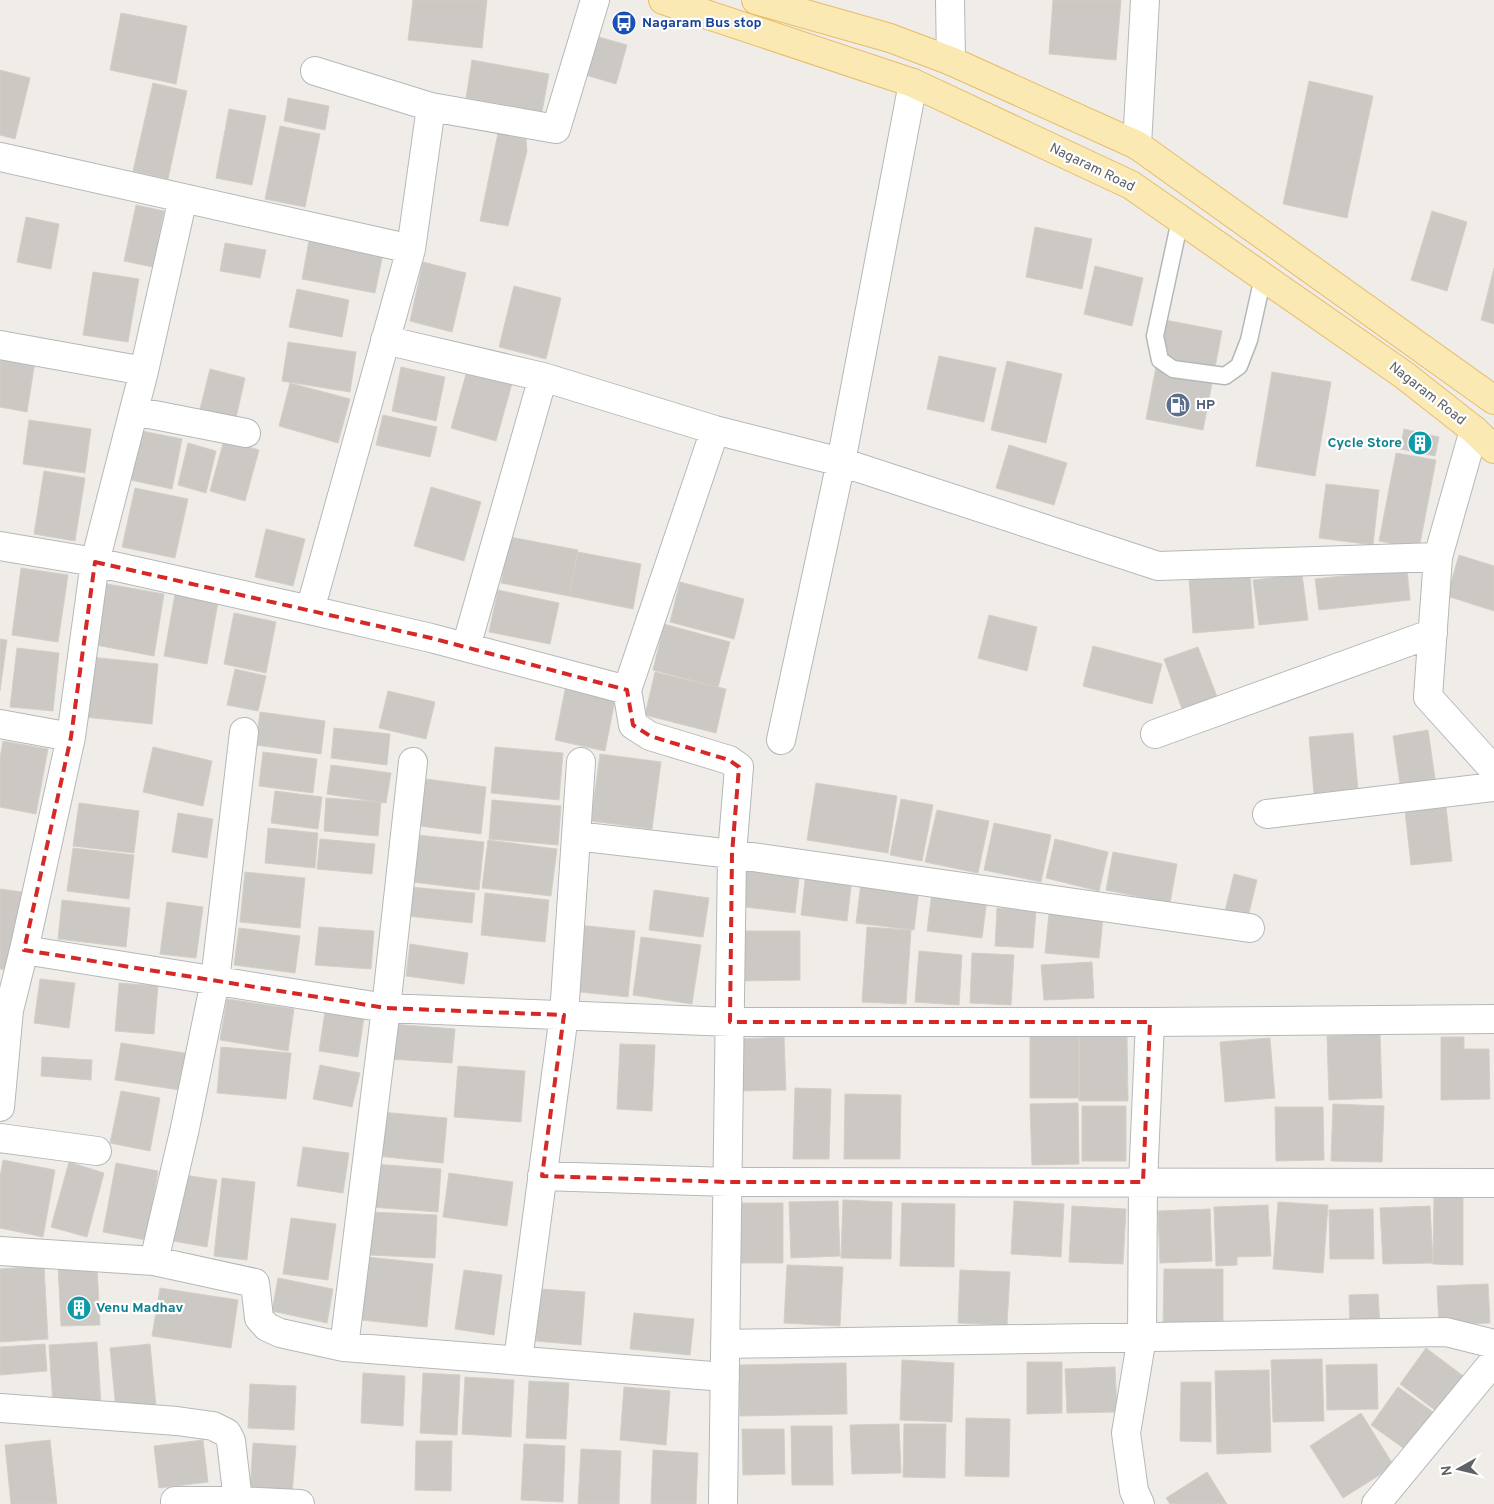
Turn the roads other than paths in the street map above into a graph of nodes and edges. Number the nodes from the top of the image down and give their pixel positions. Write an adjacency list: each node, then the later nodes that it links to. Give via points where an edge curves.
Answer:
1 (595, 0): 9 (street, via 556,129)
2 (663, 0): 8 (main road, Nagaram Road)
3 (756, 0): 6 (main road, via 890,38)
4 (950, 0): 6 (street)
5 (1145, 0): 10 (street)
6 (951, 61): 10 (main road)
7 (315, 71): 9 (street)
8 (913, 83): 13 (main road, Nagaram Road, via 1131,185); 26 (street)
9 (431, 107): 14 (street)
10 (1137, 145): 20 (main road)
11 (0, 157): 12 (street)
12 (183, 198): 14 (street); 18 (street)
13 (1180, 220): 15 (main road, Nagaram Road); 15 (lane, via 1155,336 1160,360 1174,368 1225,376 1239,366 1249,340)
14 (411, 249): 16 (street)
15 (1263, 277): 23 (main road, Nagaram Road, via 1404,375)
16 (385, 340): 19 (street); 30 (street)
17 (0, 345): 18 (street)
18 (144, 370): 21 (street)
19 (543, 377): 22 (street); 32 (street)
20 (1494, 400)
21 (134, 410): 24 (street); 29 (street)
22 (715, 430): 26 (street); 33 (street)
23 (1474, 430): 25 (main road, Nagaram Road); 28 (street)
24 (246, 433)
25 (1494, 449)
26 (841, 462): 28 (street, via 1158,566); 38 (street)
27 (0, 546): 29 (street)
28 (1438, 557): 31 (street)
29 (95, 562): 30 (street); 37 (street)
30 (310, 610): 32 (street)
31 (1433, 633): 36 (street); 41 (street, via 1428,697)
32 (466, 647): 33 (street)
33 (627, 690): 45 (street, via 633,725 650,736 729,760 739,767)
34 (0, 724): 37 (street)
35 (244, 732): 48 (street)
36 (1155, 734)
37 (71, 737): 47 (street)
38 (781, 740)
39 (413, 762): 50 (street)
40 (581, 762): 44 (street)
41 (1494, 770)
42 (1494, 787): 43 (street)
43 (1267, 814)
44 (576, 836): 45 (street); 51 (street)
45 (732, 854): 46 (street); 53 (street)
46 (1250, 928)
47 (24, 950): 48 (street); 49 (street)
48 (215, 980): 50 (street); 63 (street)
49 (4, 1008): 55 (street)
50 (386, 1008): 51 (street); 67 (street)
51 (564, 1015): 53 (street); 58 (street)
52 (1494, 1019): 54 (street)
53 (730, 1022): 54 (street); 59 (street)
54 (1150, 1022): 60 (street)
55 (0, 1107)
56 (0, 1138): 57 (street)
57 (97, 1151)
58 (542, 1176): 59 (street); 68 (street)
59 (728, 1182): 60 (street); 65 (street)
60 (1143, 1182): 61 (street); 64 (street)
61 (1494, 1183)
62 (0, 1251): 63 (street)
63 (154, 1260): 67 (street, via 255,1283 259,1318 267,1327)
64 (1142, 1337): 65 (street); 66 (street, via 1446,1332); 76 (street, via 1126,1433 1134,1491)
65 (725, 1344): 70 (street)
66 (1494, 1344)
67 (344, 1347): 68 (street)
68 (518, 1360): 70 (street)
69 (1494, 1361): 77 (street)
70 (725, 1378): 75 (street)
71 (0, 1408): 72 (street, via 213,1426 227,1432 231,1441)
72 (238, 1501): 73 (street, via 175,1500); 74 (street)
73 (175, 1504)
74 (300, 1504)
75 (723, 1504)
76 (1140, 1504)
77 (1376, 1504)

